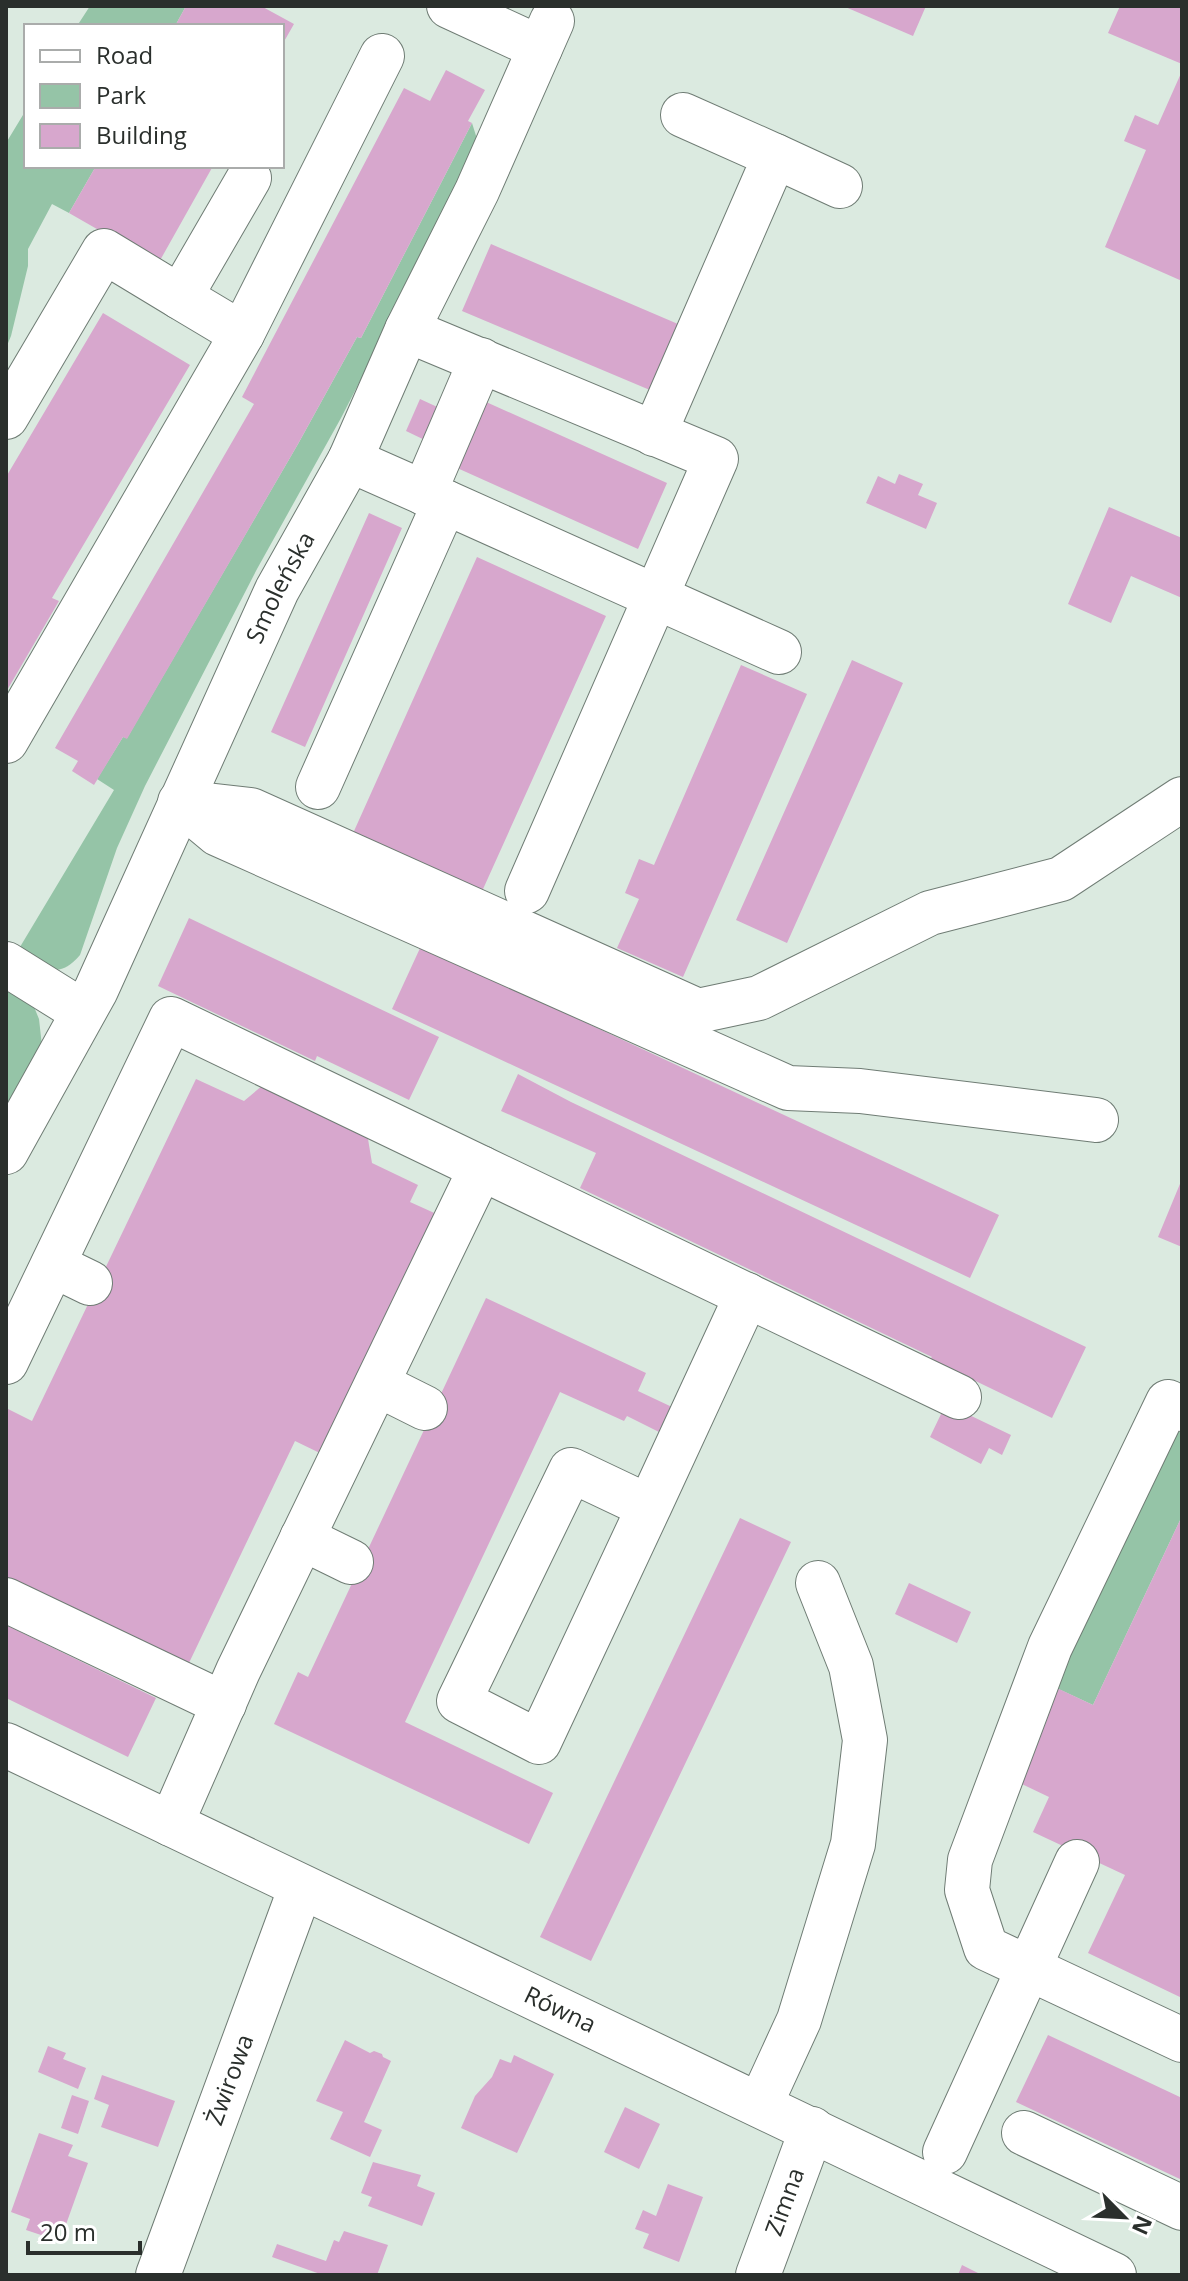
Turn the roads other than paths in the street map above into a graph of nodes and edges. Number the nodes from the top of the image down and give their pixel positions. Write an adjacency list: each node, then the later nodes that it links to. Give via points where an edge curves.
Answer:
1 (449, 6): 8 (street, Smoleńska, via 546,34 477,191)
2 (382, 56): 9 (street)
3 (683, 115): 4 (street)
4 (775, 156): 6 (street); 12 (street)
5 (249, 178): 7 (street)
6 (840, 186)
7 (180, 297): 9 (street); 11 (street, via 104,251)
8 (407, 330): 10 (street); 13 (street, Smoleńska)
9 (242, 334): 17 (street)
10 (481, 360): 12 (street); 14 (street)
11 (6, 417)
12 (654, 434): 15 (street, via 716,459)
13 (350, 460): 14 (street); 20 (street, Smoleńska, via 277,590)
14 (434, 498): 15 (street); 18 (street)
15 (656, 596): 16 (street); 21 (street)
16 (779, 652)
17 (6, 741)
18 (318, 787)
19 (1182, 799): 20 (street, via 1061,879 930,913 759,998 698,1011 251,810)
20 (180, 802): 23 (street, Smoleńska); 24 (street, via 218,834 788,1088 860,1091)
21 (527, 891)
22 (6, 964): 23 (street)
23 (83, 1012): 25 (street, Smoleńska)
24 (1096, 1120)
25 (6, 1152)
26 (481, 1168): 27 (street); 28 (street, via 171,1019 72,1274); 29 (street)
27 (747, 1295): 30 (street); 33 (street)
28 (6, 1362)
29 (377, 1384): 31 (street); 34 (street)
30 (959, 1397)
31 (425, 1408)
32 (1182, 1409): 43 (street, via 1168,1402 1050,1647 970,1860 967,1890 986,1948)
33 (649, 1507): 33 (street, via 571,1470 459,1701 539,1742)
34 (302, 1538): 35 (street); 38 (street)
35 (351, 1562)
36 (818, 1583): 45 (street, via 851,1666 865,1740 853,1844 799,2020)
37 (6, 1600): 38 (street)
38 (224, 1704): 40 (street)
39 (6, 1745): 40 (street, Równa)
40 (171, 1824): 42 (street, Równa)
41 (1077, 1862): 43 (street)
42 (301, 1887): 45 (street, Równa); 50 (street, Żwirowa)
43 (1027, 1967): 44 (street); 48 (street)
44 (1182, 2040)
45 (760, 2105): 46 (street, Równa)
46 (812, 2129): 51 (street, Zimna); 52 (street, Równa)
47 (1024, 2133): 49 (street)
48 (945, 2152)
49 (1182, 2208)
50 (158, 2275)
51 (758, 2275)
52 (1114, 2275)

